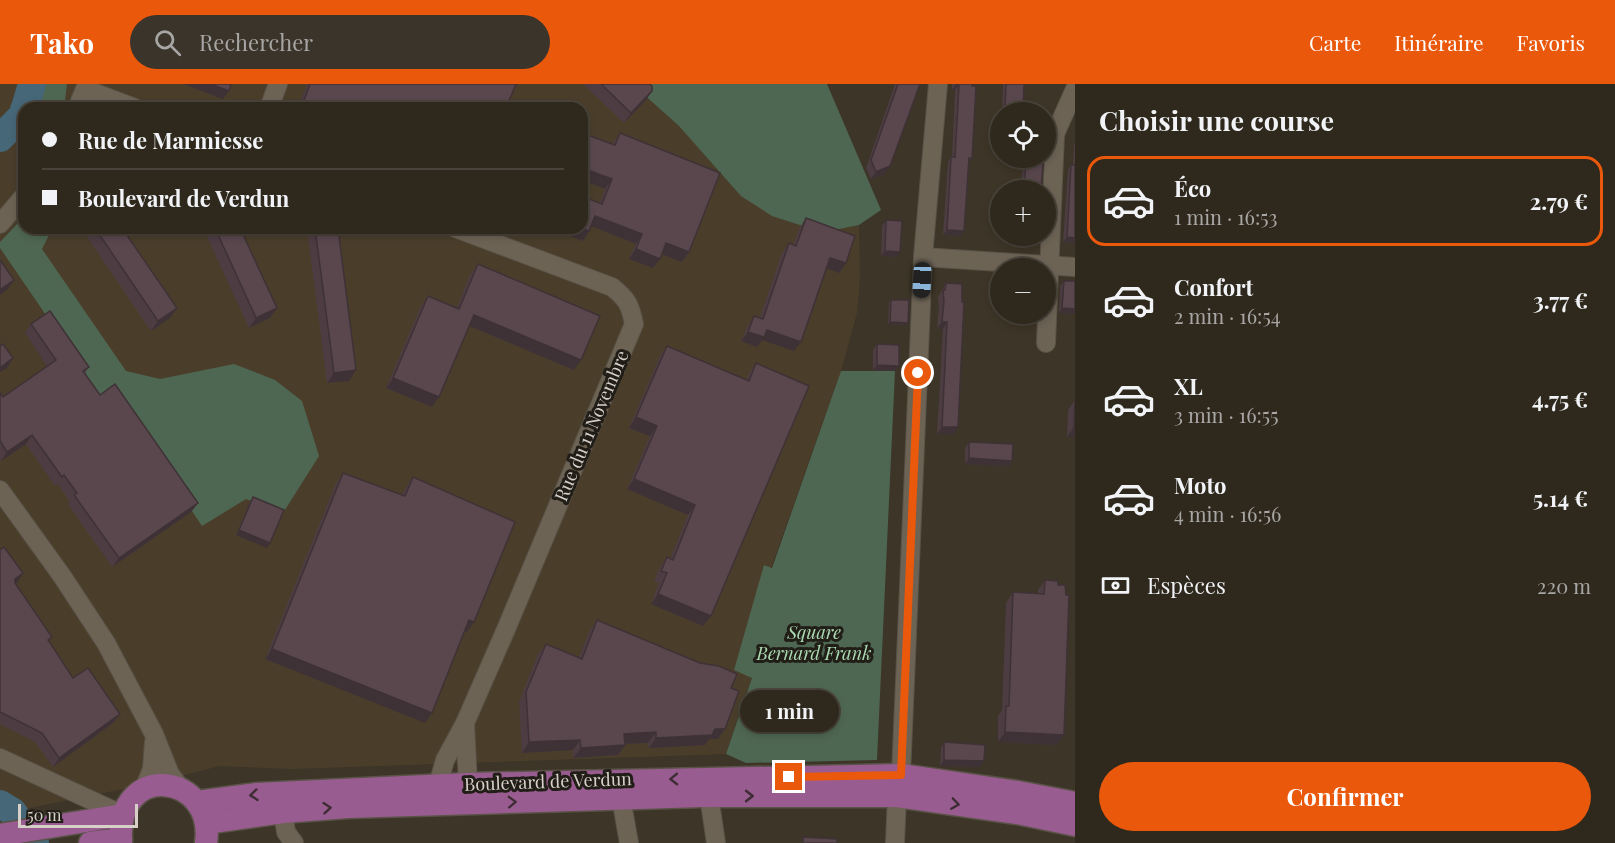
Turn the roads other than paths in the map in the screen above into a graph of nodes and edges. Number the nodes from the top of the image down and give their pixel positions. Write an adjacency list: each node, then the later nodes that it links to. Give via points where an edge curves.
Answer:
1 (278, 84): 7 (street)
2 (938, 84): 11 (street)
3 (86, 87): 5 (street); 6 (street)
4 (1075, 89): 12 (street, via 1055,134)
5 (80, 102)
6 (121, 102)
7 (271, 102)
8 (18, 203): 9 (street)
9 (0, 224)
10 (471, 234): 19 (street, Rue du 11 Novembre, via 612,287 626,298 634,324)
11 (923, 257): 13 (street); 24 (street)
12 (1049, 258)
13 (990, 262)
14 (1056, 266): 15 (street)
15 (1075, 267)
16 (1047, 324): 17 (street)
17 (1046, 343)
18 (0, 490): 20 (street, via 106,643)
19 (465, 723): 22 (street, Rue du 11 Novembre); 23 (street, Rue du 11 Novembre, via 445,760)
20 (154, 735): 25 (street, via 152,769); 32 (street, via 170,774)
21 (0, 758): 31 (street)
22 (468, 784): 23 (main road, Boulevard de Verdun); 24 (main road, Boulevard de Verdun, one-way to 22); 29 (main road)
23 (438, 785): 32 (main road, Boulevard de Verdun, one-way to 32, via 257,794)
24 (899, 786): 26 (main road, Boulevard de Verdun, one-way to 24); 28 (main road, via 1018,792); 33 (main road, one-way to 33); 40 (street)
25 (144, 789): 31 (main road, via 127,804); 32 (main road, via 161,784 176,787)
26 (709, 796): 27 (main road, Boulevard de Verdun); 39 (street)
27 (621, 798): 29 (main road, Boulevard de Verdun, one-way to 27); 38 (street)
28 (1075, 803)
29 (453, 804): 30 (main road, Boulevard de Verdun, one-way to 29)
30 (283, 812): 32 (main road, Boulevard de Verdun); 37 (street, via 286,831)
31 (123, 815): 34 (main road); 35 (main road)
32 (198, 815)
33 (1075, 825)
34 (0, 835)
35 (121, 841): 36 (main road)
36 (90, 843)
37 (294, 843)
38 (629, 843)
39 (716, 843)
40 (895, 843)

